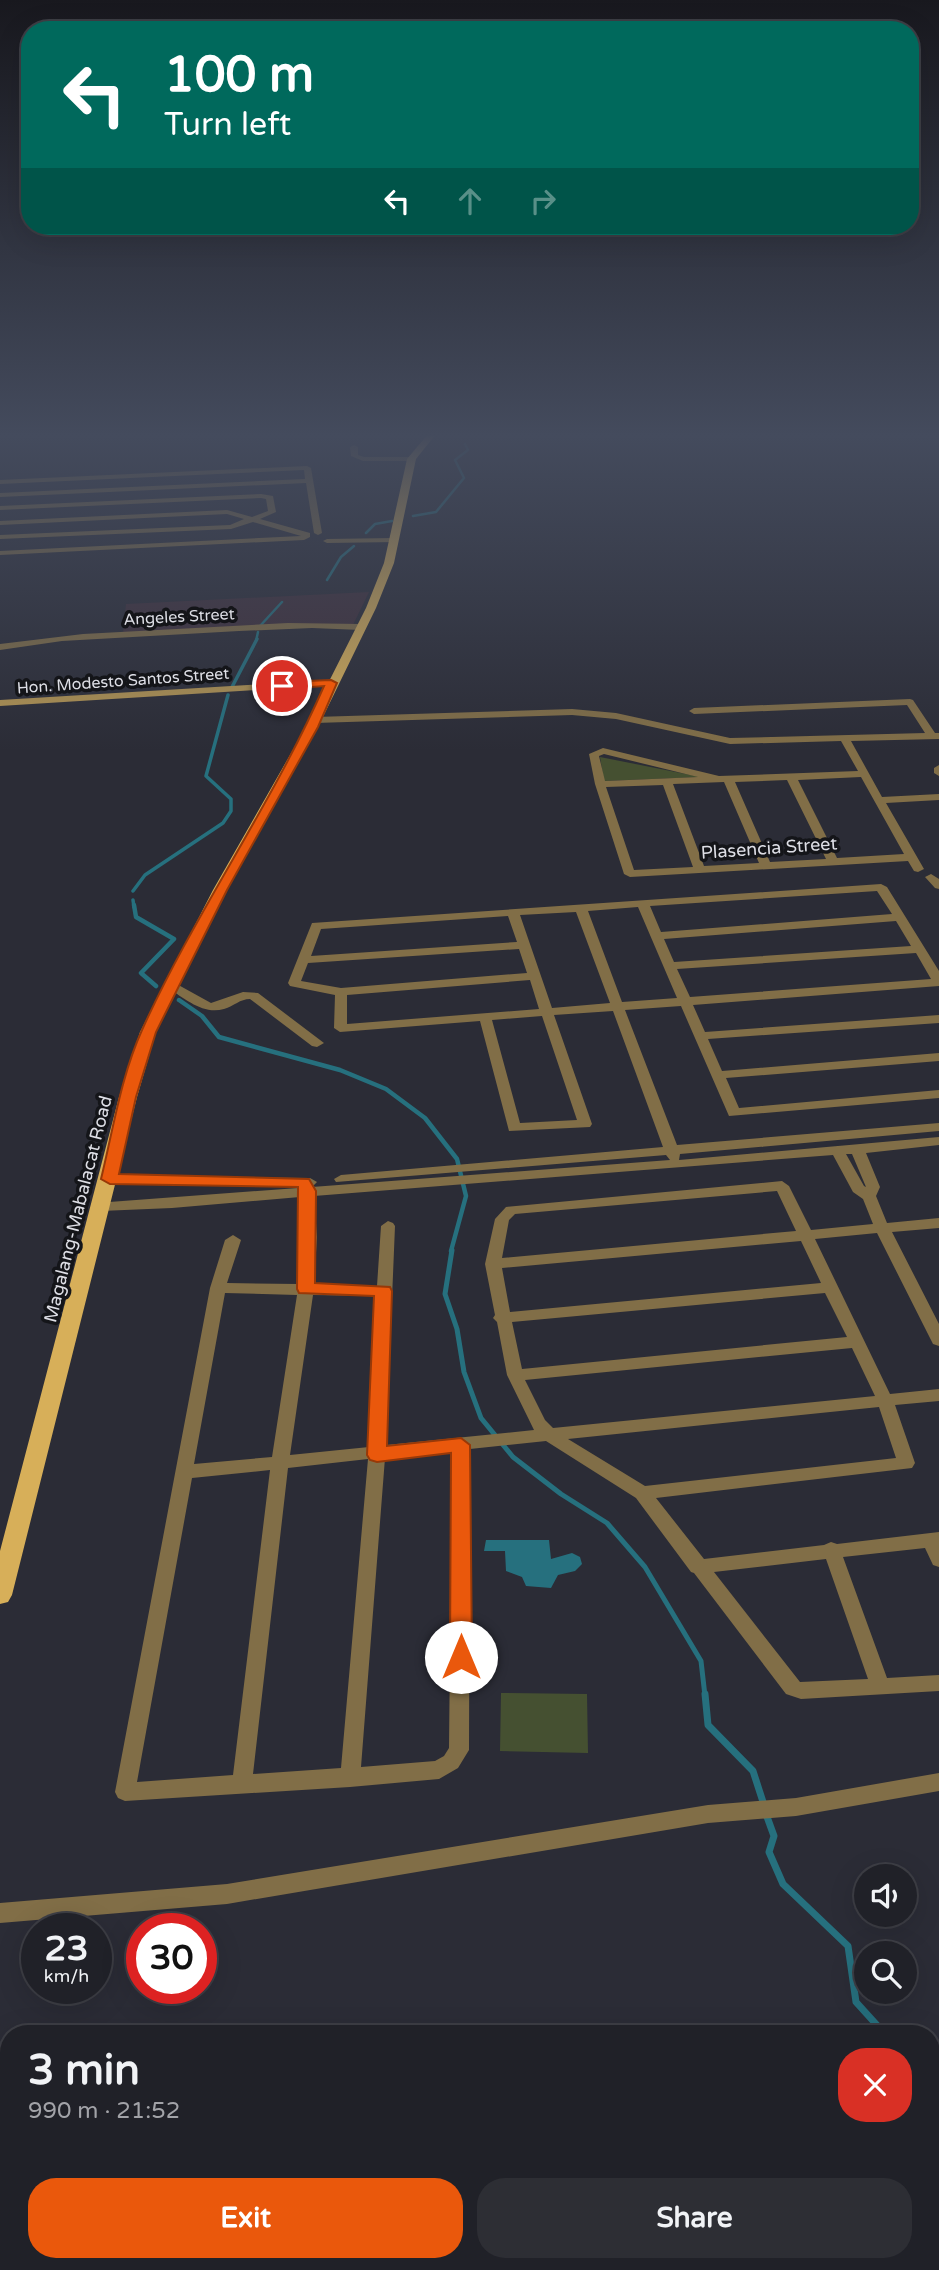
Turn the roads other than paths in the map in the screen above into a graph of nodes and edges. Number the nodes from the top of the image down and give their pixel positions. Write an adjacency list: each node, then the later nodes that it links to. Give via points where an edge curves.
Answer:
1 (234, 540): 5 (street)
2 (310, 540): 3 (street)
3 (330, 540)
4 (390, 540): 6 (main road, Magalang-Mabalacat Road, via 389,564)
5 (0, 553)
6 (361, 627): 7 (street, Angeles Street, via 199,631 40,640); 8 (main road, Magalang-Mabalacat Road)
7 (0, 647)
8 (331, 683): 9 (street, Hon. Modesto Santos Street); 11 (main road, Magalang-Mabalacat Road)
9 (0, 703)
10 (694, 711): 12 (street, via 908,699)
11 (314, 724): 13 (street, via 588,715 616,716 730,741); 40 (main road, Magalang-Mabalacat Road, via 220,890)
12 (935, 736): 13 (street)
13 (844, 738): 16 (street)
14 (939, 768): 15 (street)
15 (939, 773)
16 (864, 774): 17 (street); 23 (street)
17 (791, 777): 19 (street); 25 (street)
18 (715, 778): 19 (street); 20 (street); 21 (street, via 599,751 594,754)
19 (728, 779): 26 (street)
20 (667, 782): 21 (street); 28 (street)
21 (600, 784): 28 (street, Plasencia Street, via 630,874)
22 (939, 797): 23 (street)
23 (878, 800): 24 (street)
24 (910, 857): 25 (street, Plasencia Street); 27 (street)
25 (833, 862): 26 (street, Plasencia Street)
26 (766, 866): 28 (street, Plasencia Street)
27 (918, 869)
28 (700, 870)
29 (643, 905): 30 (street); 32 (street, via 881,887); 33 (street)
30 (581, 909): 31 (street); 43 (street)
31 (513, 913): 34 (street); 36 (street, via 316,926)
32 (899, 917): 33 (street); 35 (street)
33 (657, 936): 37 (street)
34 (524, 945): 36 (street); 38 (street)
35 (919, 949): 37 (street); 39 (street)
36 (303, 960): 41 (street, via 294,983)
37 (670, 966): 42 (street)
38 (535, 976): 41 (street); 44 (street)
39 (939, 981): 42 (street)
40 (173, 986): 48 (street, via 215,1007 254,996); 57 (main road, Magalang-Mabalacat Road, via 148,1032)
41 (341, 992): 45 (street, via 340,1028)
42 (685, 1001): 43 (street); 47 (street)
43 (617, 1006): 44 (street); 56 (street)
44 (547, 1012): 45 (street); 45 (street, via 585,1124 514,1128)
45 (485, 1017)
46 (939, 1019): 47 (street)
47 (700, 1036): 50 (street)
48 (317, 1043)
49 (939, 1057): 50 (street)
50 (717, 1075): 51 (street, via 734,1113)
51 (939, 1094)
52 (939, 1127): 56 (street)
53 (939, 1141): 54 (street)
54 (857, 1149): 55 (street); 60 (street, via 873,1186)
55 (838, 1152): 56 (street); 60 (street, via 858,1189)
56 (674, 1156): 59 (street)
57 (110, 1179): 58 (street); 61 (main road, Magalang-Mabalacat Road)
58 (154, 1180): 59 (street); 62 (street)
59 (305, 1186): 62 (street); 71 (street)
60 (869, 1196): 65 (street)
61 (101, 1206): 62 (street); 89 (main road, Magalang-Mabalacat Road)
62 (147, 1206)
63 (939, 1223): 65 (street)
64 (388, 1226): 72 (street)
65 (882, 1228): 66 (street); 74 (street)
66 (804, 1234): 68 (street); 68 (street, via 785,1188 778,1186 511,1210 502,1219); 69 (street)
67 (233, 1240): 70 (street)
68 (493, 1264): 73 (street)
69 (828, 1287): 73 (street); 75 (street)
70 (218, 1288): 71 (street); 83 (street)
71 (306, 1289): 72 (street); 82 (street)
72 (384, 1291): 81 (street)
73 (502, 1318): 76 (street)
74 (939, 1340)
75 (856, 1342): 76 (street); 78 (street)
76 (515, 1375): 79 (street, via 534,1416)
77 (939, 1395): 78 (street)
78 (885, 1400): 79 (street); 84 (street, via 907,1457 901,1466)
79 (549, 1435): 80 (street); 84 (street)
80 (469, 1445): 81 (street); 92 (street, via 459,1750 439,1770)
81 (377, 1455): 82 (street); 92 (street)
82 (281, 1461): 83 (street); 94 (street)
83 (183, 1472): 94 (street, via 125,1792)
84 (642, 1493): 88 (street)
85 (935, 1539): 86 (street); 87 (street)
86 (831, 1549): 88 (street); 91 (street)
87 (939, 1560)
88 (697, 1567): 91 (street, via 793,1688)
89 (0, 1595)
90 (939, 1683): 91 (street)
91 (880, 1686)
92 (350, 1778): 94 (street)
93 (939, 1783): 95 (street, via 796,1807 708,1814 226,1894)
94 (242, 1784)
95 (0, 1913)

